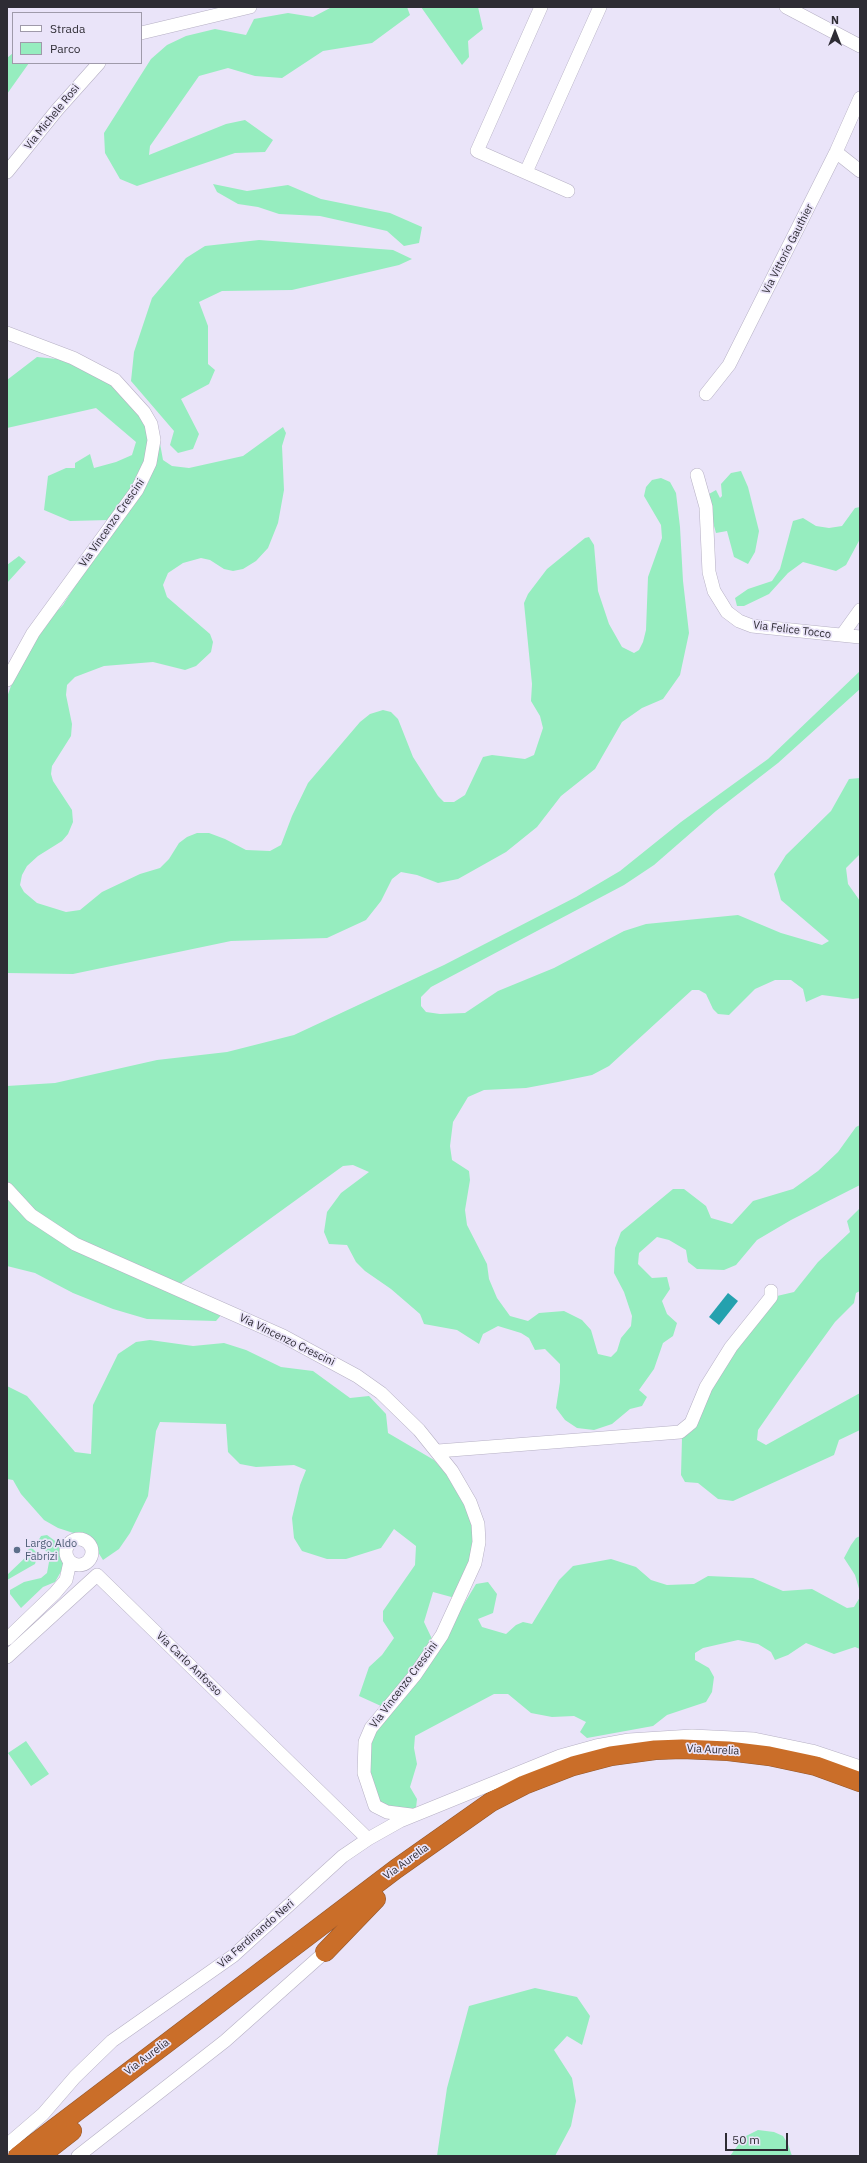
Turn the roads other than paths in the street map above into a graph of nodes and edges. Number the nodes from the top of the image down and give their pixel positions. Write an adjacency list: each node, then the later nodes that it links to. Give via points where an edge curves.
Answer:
1 (250, 7): 5 (street)
2 (540, 7): 12 (street, via 477,151)
3 (600, 7): 12 (street)
4 (786, 7): 6 (street)
5 (142, 33)
6 (860, 46)
7 (97, 64): 11 (street, Via Michele Rosi)
8 (860, 98): 9 (street, Via Vittorio Gauthier)
9 (836, 152): 10 (street); 15 (street, Via Vittorio Gauthier, via 729,365)
10 (860, 171)
11 (7, 172)
12 (526, 172): 13 (street)
13 (568, 191)
14 (7, 333): 20 (street, Via Vincenzo Crescini, via 72,358 115,380 144,412 151,424 154,440 150,463 140,485 33,634)
15 (706, 394)
16 (697, 475): 18 (street, Via Felice Tocco, via 706,507 709,572 714,591 727,612 752,626)
17 (860, 610): 18 (street)
18 (842, 635): 19 (street, Via Felice Tocco)
19 (860, 637)
20 (7, 680)
21 (7, 1189): 23 (street, Via Vincenzo Crescini, via 31,1215 74,1244 283,1336 357,1376 381,1393)
22 (771, 1291): 23 (street, via 771,1296 731,1347 706,1387 691,1423 680,1432)
23 (438, 1451): 33 (street, Via Vincenzo Crescini, via 462,1486 476,1518 479,1542 477,1558 442,1635 415,1674 371,1728 366,1737 364,1756 365,1780 375,1806 387,1812)
24 (70, 1562): 25 (street, via 79,1565); 25 (street, via 66,1553 67,1547 72,1541 81,1539 91,1547 92,1556); 27 (street, via 66,1580)
25 (88, 1562): 26 (street)
26 (97, 1574): 28 (street); 34 (street, Via Carlo Anfosso)
27 (7, 1639)
28 (7, 1657)
29 (860, 1767): 30 (street, Via Ferdinando Neri, via 812,1751 766,1741 692,1736 640,1739 596,1746 560,1756)
30 (511, 1777): 33 (street, Via Ferdinando Neri); 37 (highway, via 261,1962)
31 (860, 1782): 37 (highway, Via Aurelia, via 794,1760 742,1752 698,1749 662,1749 625,1754 552,1774 509,1792 468,1818)
32 (860, 1795): 35 (highway, Via Aurelia, via 810,1777 741,1762 689,1760 616,1768 549,1788 501,1811 447,1846)
33 (415, 1815): 34 (street, Via Ferdinando Neri)
34 (368, 1839): 38 (street, Via Ferdinando Neri, via 327,1870 233,1956 103,2049 43,2114)
35 (376, 1899): 36 (highway); 40 (highway, Via Aurelia)
36 (325, 1952): 41 (street, via 225,2041)
37 (222, 2000): 39 (highway, Via Aurelia)
38 (7, 2145)
39 (18, 2156)
40 (40, 2156)
41 (78, 2156)

